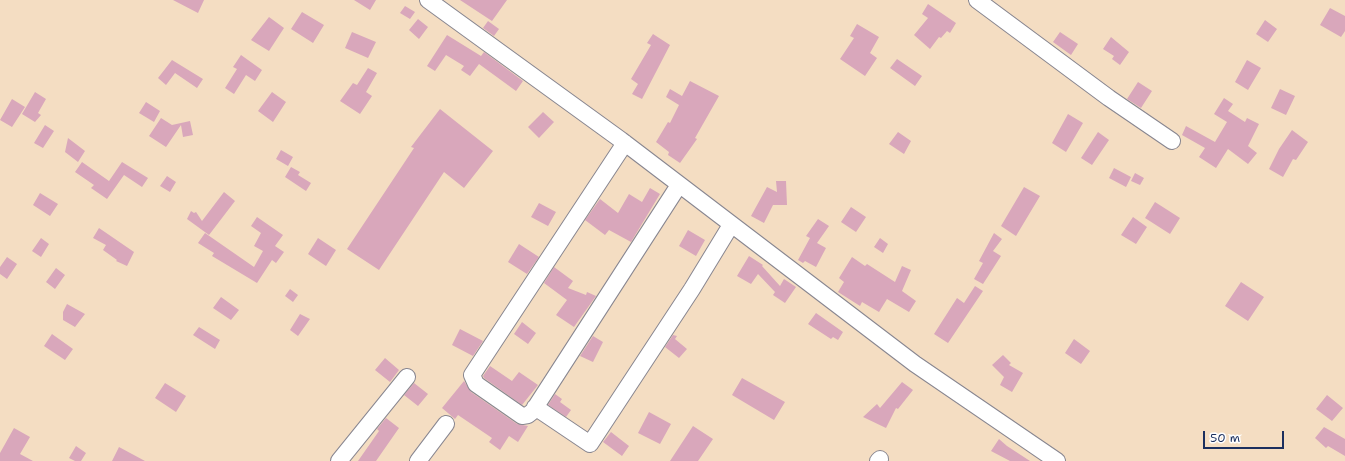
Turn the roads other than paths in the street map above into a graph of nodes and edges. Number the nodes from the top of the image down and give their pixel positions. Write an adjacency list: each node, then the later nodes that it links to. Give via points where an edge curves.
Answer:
1 (428, 0): 4 (street)
2 (977, 0): 3 (street, via 1109,98)
3 (1172, 141)
4 (625, 143): 5 (street); 8 (street, via 472,375 476,384 522,416 528,414)
5 (679, 185): 6 (street); 8 (street)
6 (731, 225): 8 (street, via 590,444); 12 (street, via 915,364)
7 (407, 376): 10 (street)
8 (535, 406)
9 (446, 424): 11 (street)
10 (339, 461)
11 (418, 461)
12 (1057, 461)

